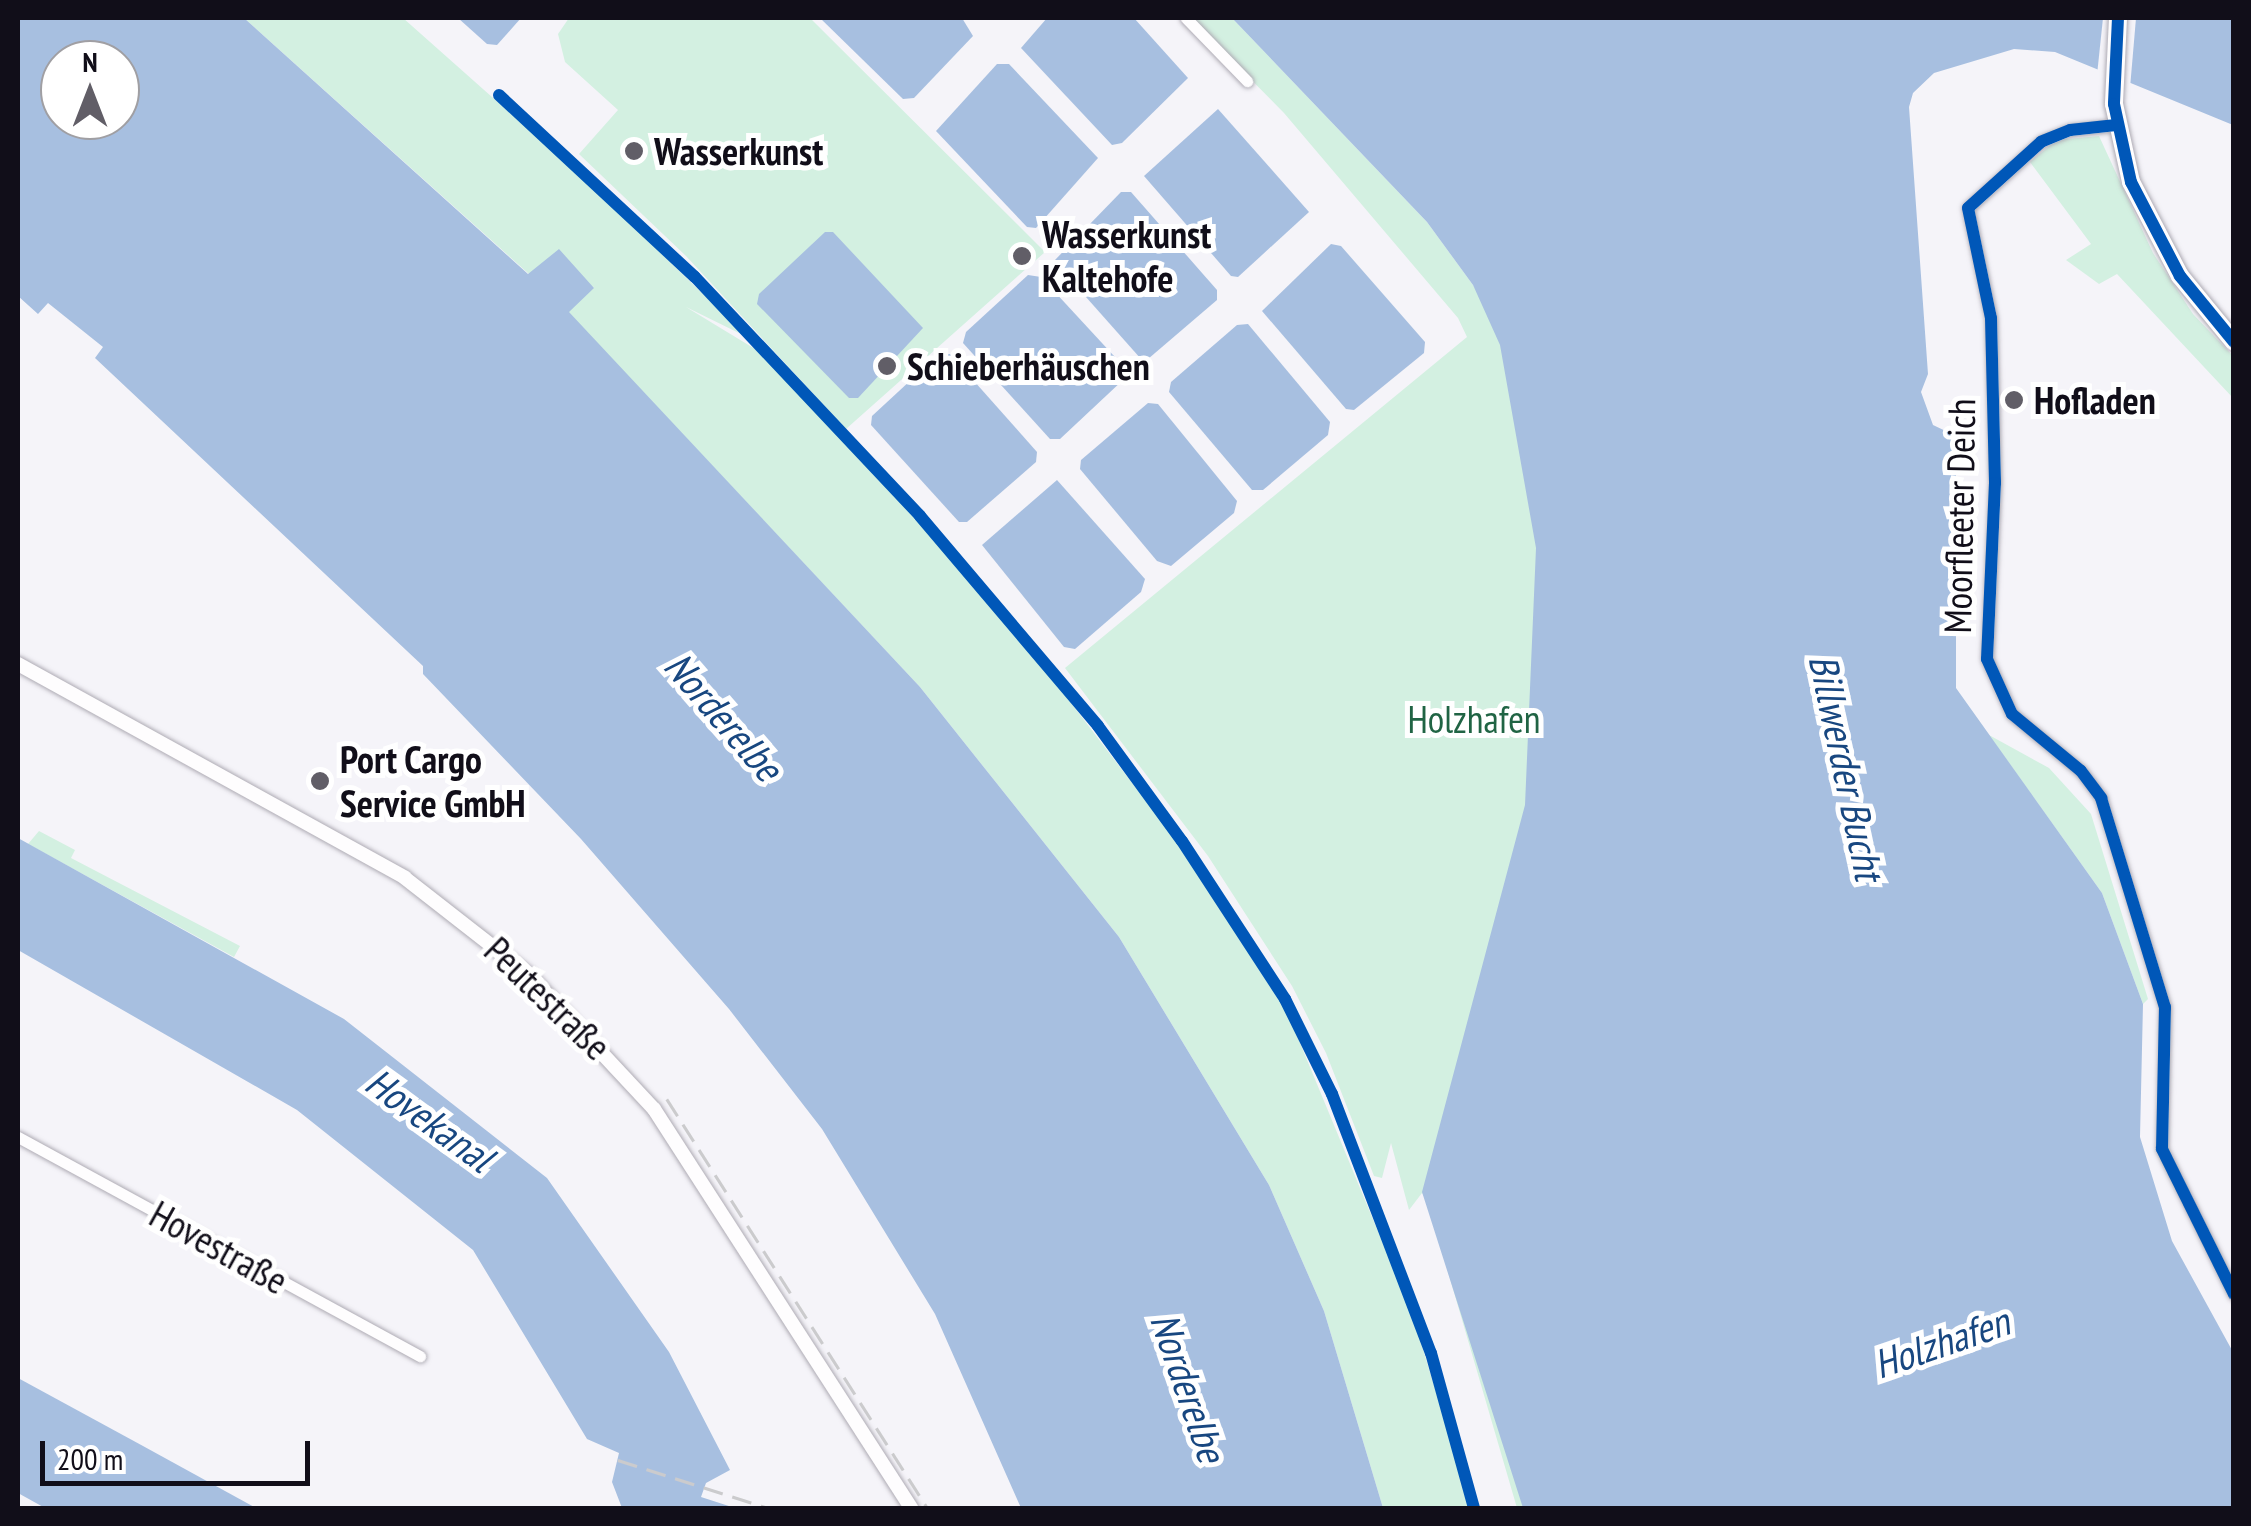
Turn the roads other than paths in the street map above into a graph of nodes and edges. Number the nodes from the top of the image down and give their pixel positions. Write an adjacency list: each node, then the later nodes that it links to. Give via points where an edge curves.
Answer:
1 (1186, 18): 3 (street)
2 (2118, 18): 4 (main road)
3 (1247, 81)
4 (2116, 125): 5 (main road, via 2152,230); 8 (street, Moorfleeter Deich, via 2070,130 2041,142 1968,208 1991,318 1995,483 1987,658 2012,714 2081,771 2101,798 2165,1006 2162,1149)
5 (2234, 342)
6 (18, 664): 10 (street, Peutestraße, via 406,878 529,976 654,1109)
7 (18, 1137): 9 (street, Hovestraße)
8 (2234, 1294)
9 (420, 1356)
10 (911, 1508)

